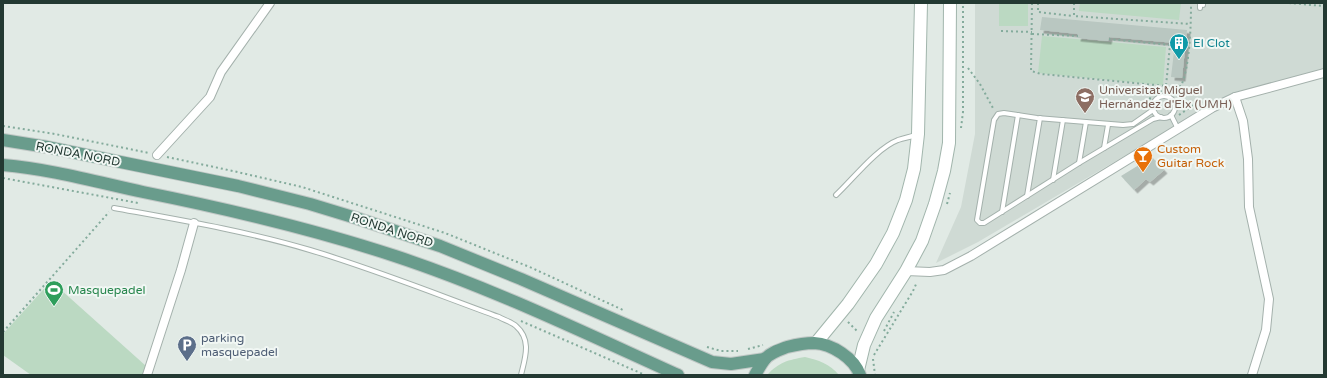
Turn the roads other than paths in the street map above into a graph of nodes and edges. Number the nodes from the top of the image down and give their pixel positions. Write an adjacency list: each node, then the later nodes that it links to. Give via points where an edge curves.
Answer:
1 (270, 3): 18 (street, via 221,72 210,97)
2 (921, 3): 15 (main road)
3 (950, 3): 27 (main road, via 949,143 935,204 922,241)
4 (1324, 73): 5 (street)
5 (1235, 97): 14 (street); 35 (street, via 1243,121 1248,159 1249,207 1269,299 1266,330)
6 (1154, 110): 8 (lane, via 1153,105 1158,97 1168,96 1172,98 1175,106); 9 (lane, via 1156,115); 13 (lane, via 1133,124)
7 (1018, 115): 10 (lane); 25 (lane); 25 (lane, via 998,114 994,120 977,220 984,223)
8 (1171, 115): 9 (lane); 14 (lane)
9 (1161, 117): 17 (lane, via 1153,119)
10 (1040, 118): 11 (lane); 23 (lane)
11 (1063, 120): 12 (lane); 21 (lane)
12 (1086, 122): 13 (lane); 19 (lane)
13 (1108, 124): 17 (lane)
14 (1178, 129): 27 (street, via 971,256 944,270)
15 (918, 134): 22 (lane, via 886,147); 28 (main road, via 914,168 906,200 892,233 876,264)
16 (3, 140): 29 (main road, RONDA NORD, via 238,186 310,204 440,246 521,278 712,362 730,364)
17 (1104, 148): 19 (lane)
18 (157, 155)
19 (1079, 163): 21 (lane)
20 (3, 165): 33 (main road, RONDA NORD, via 281,222 396,256 539,312)
21 (1053, 180): 23 (lane)
22 (836, 195)
23 (1027, 196): 25 (lane)
24 (114, 208): 26 (lane)
25 (1002, 212)
26 (194, 223): 31 (street); 32 (lane, via 256,236 364,266 499,317 516,326 526,339)
27 (906, 271): 30 (main road, via 876,318 864,344)
28 (816, 343): 29 (main road, via 781,349); 30 (main road, via 824,344 847,356)
29 (765, 359): 34 (main road)
30 (859, 373)
31 (146, 375)
32 (521, 375)
33 (678, 375)
34 (755, 375)
35 (1252, 375)

